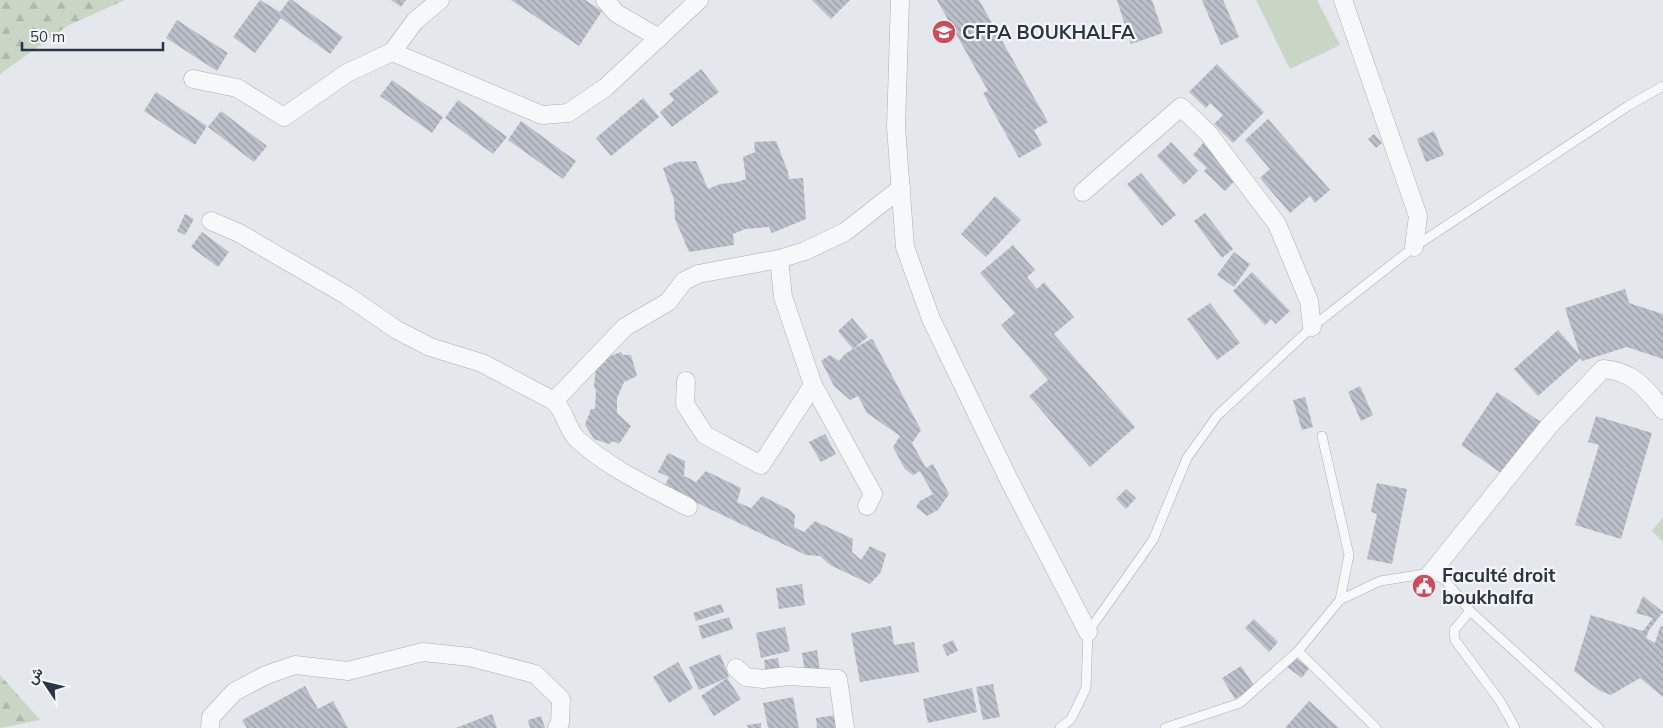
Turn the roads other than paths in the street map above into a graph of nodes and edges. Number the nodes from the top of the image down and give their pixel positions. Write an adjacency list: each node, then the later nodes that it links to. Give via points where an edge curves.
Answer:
1 (440, 0): 7 (street, via 414,21)
2 (605, 0): 6 (street, via 616,13)
3 (699, 0): 6 (street)
4 (900, 0): 10 (street, via 896,127)
5 (1342, 0): 13 (street, via 1418,216)
6 (659, 38): 7 (street, via 606,87 568,113 542,115)
7 (392, 52): 8 (street, via 347,73 284,117 237,88)
8 (193, 80)
9 (1663, 86): 13 (lane)
10 (901, 188): 14 (street, via 845,232); 26 (street, via 905,247 931,318 1009,480)
11 (1083, 192): 15 (street, via 1181,107 1208,133 1278,224 1310,301)
12 (211, 221): 18 (street, via 239,233 346,295 397,330 430,346 482,363)
13 (1414, 247): 15 (lane)
14 (779, 259): 17 (street, via 783,297); 18 (street, via 698,274 684,281 668,302 625,327)
15 (1312, 327): 26 (lane, via 1217,416 1187,458 1153,540)
16 (686, 381): 17 (street, via 685,404 705,435 761,465)
17 (813, 385): 21 (street, via 873,494)
18 (554, 401): 22 (street, via 562,408 576,438 625,475)
19 (1663, 410): 23 (street, via 1648,390 1620,370 1602,369 1549,426)
20 (1322, 436): 24 (lane, via 1349,555)
21 (867, 506)
22 (688, 507)
23 (1431, 573): 24 (lane, via 1380,581); 25 (lane, via 1445,580)
24 (1340, 600): 27 (lane)
25 (1470, 611): 35 (lane, via 1454,630 1455,640 1500,701); 36 (lane)
26 (1088, 632): 32 (lane, via 1086,688 1071,719)
27 (1298, 652): 33 (lane, via 1240,703); 34 (lane)
28 (736, 668): 31 (street, via 746,677 763,679 788,676 838,679)
29 (210, 728): 30 (street, via 211,717 234,692 266,675 295,665 348,671 423,652 470,657 536,674 561,699)
30 (557, 728)
31 (845, 728)
32 (1060, 728)
33 (1165, 728)
34 (1376, 728)
35 (1515, 728)
36 (1599, 728)

